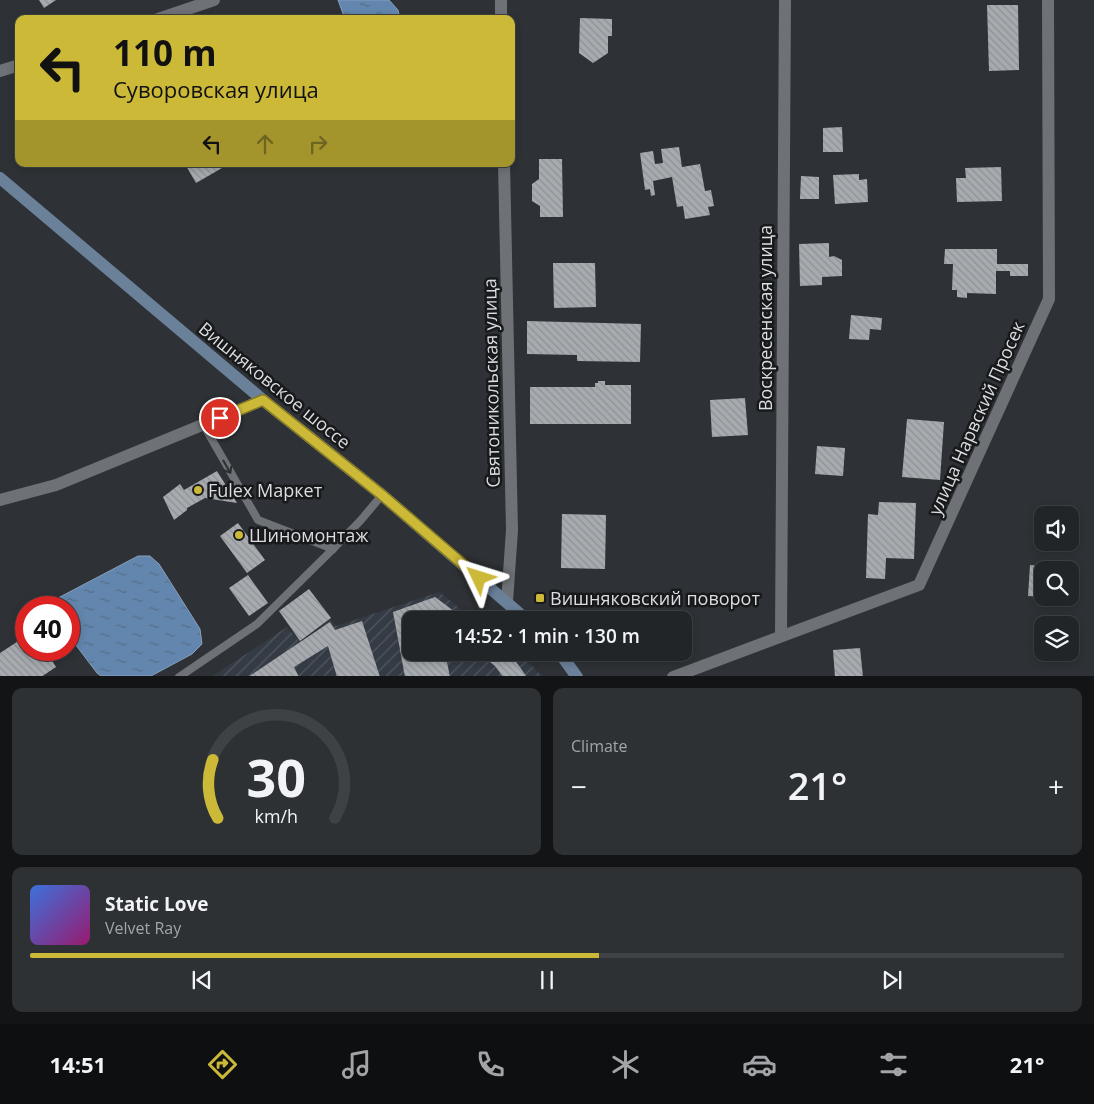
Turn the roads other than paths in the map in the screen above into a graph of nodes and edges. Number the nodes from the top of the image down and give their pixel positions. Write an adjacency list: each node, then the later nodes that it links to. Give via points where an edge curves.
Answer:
1 (214, 0): 5 (street)
2 (501, 0): 6 (street)
3 (784, 0): 18 (street, Воскресенская улица)
4 (1048, 0): 18 (street, улица Нарвский Просек, via 1049,299 919,585)
5 (170, 15)
6 (501, 15)
7 (15, 66): 8 (street)
8 (0, 71)
9 (504, 167): 16 (street, Святоникольская улица, via 512,530)
10 (0, 178): 11 (street, Вишняковское шоссе)
11 (263, 400): 12 (street); 13 (street, Вишняковское шоссе)
12 (203, 424): 14 (street, via 98,473); 15 (lane, one-way to 15, via 258,520)
13 (382, 495): 15 (lane); 16 (street, Вишняковское шоссе)
14 (0, 500)
15 (333, 549): 20 (lane, via 257,624)
16 (506, 602): 17 (street, Вишняковское шоссе)
17 (516, 611)
18 (781, 636): 22 (street, улица Нарвский Просек)
19 (566, 661): 21 (street)
20 (179, 676)
21 (578, 676)
22 (673, 676)

